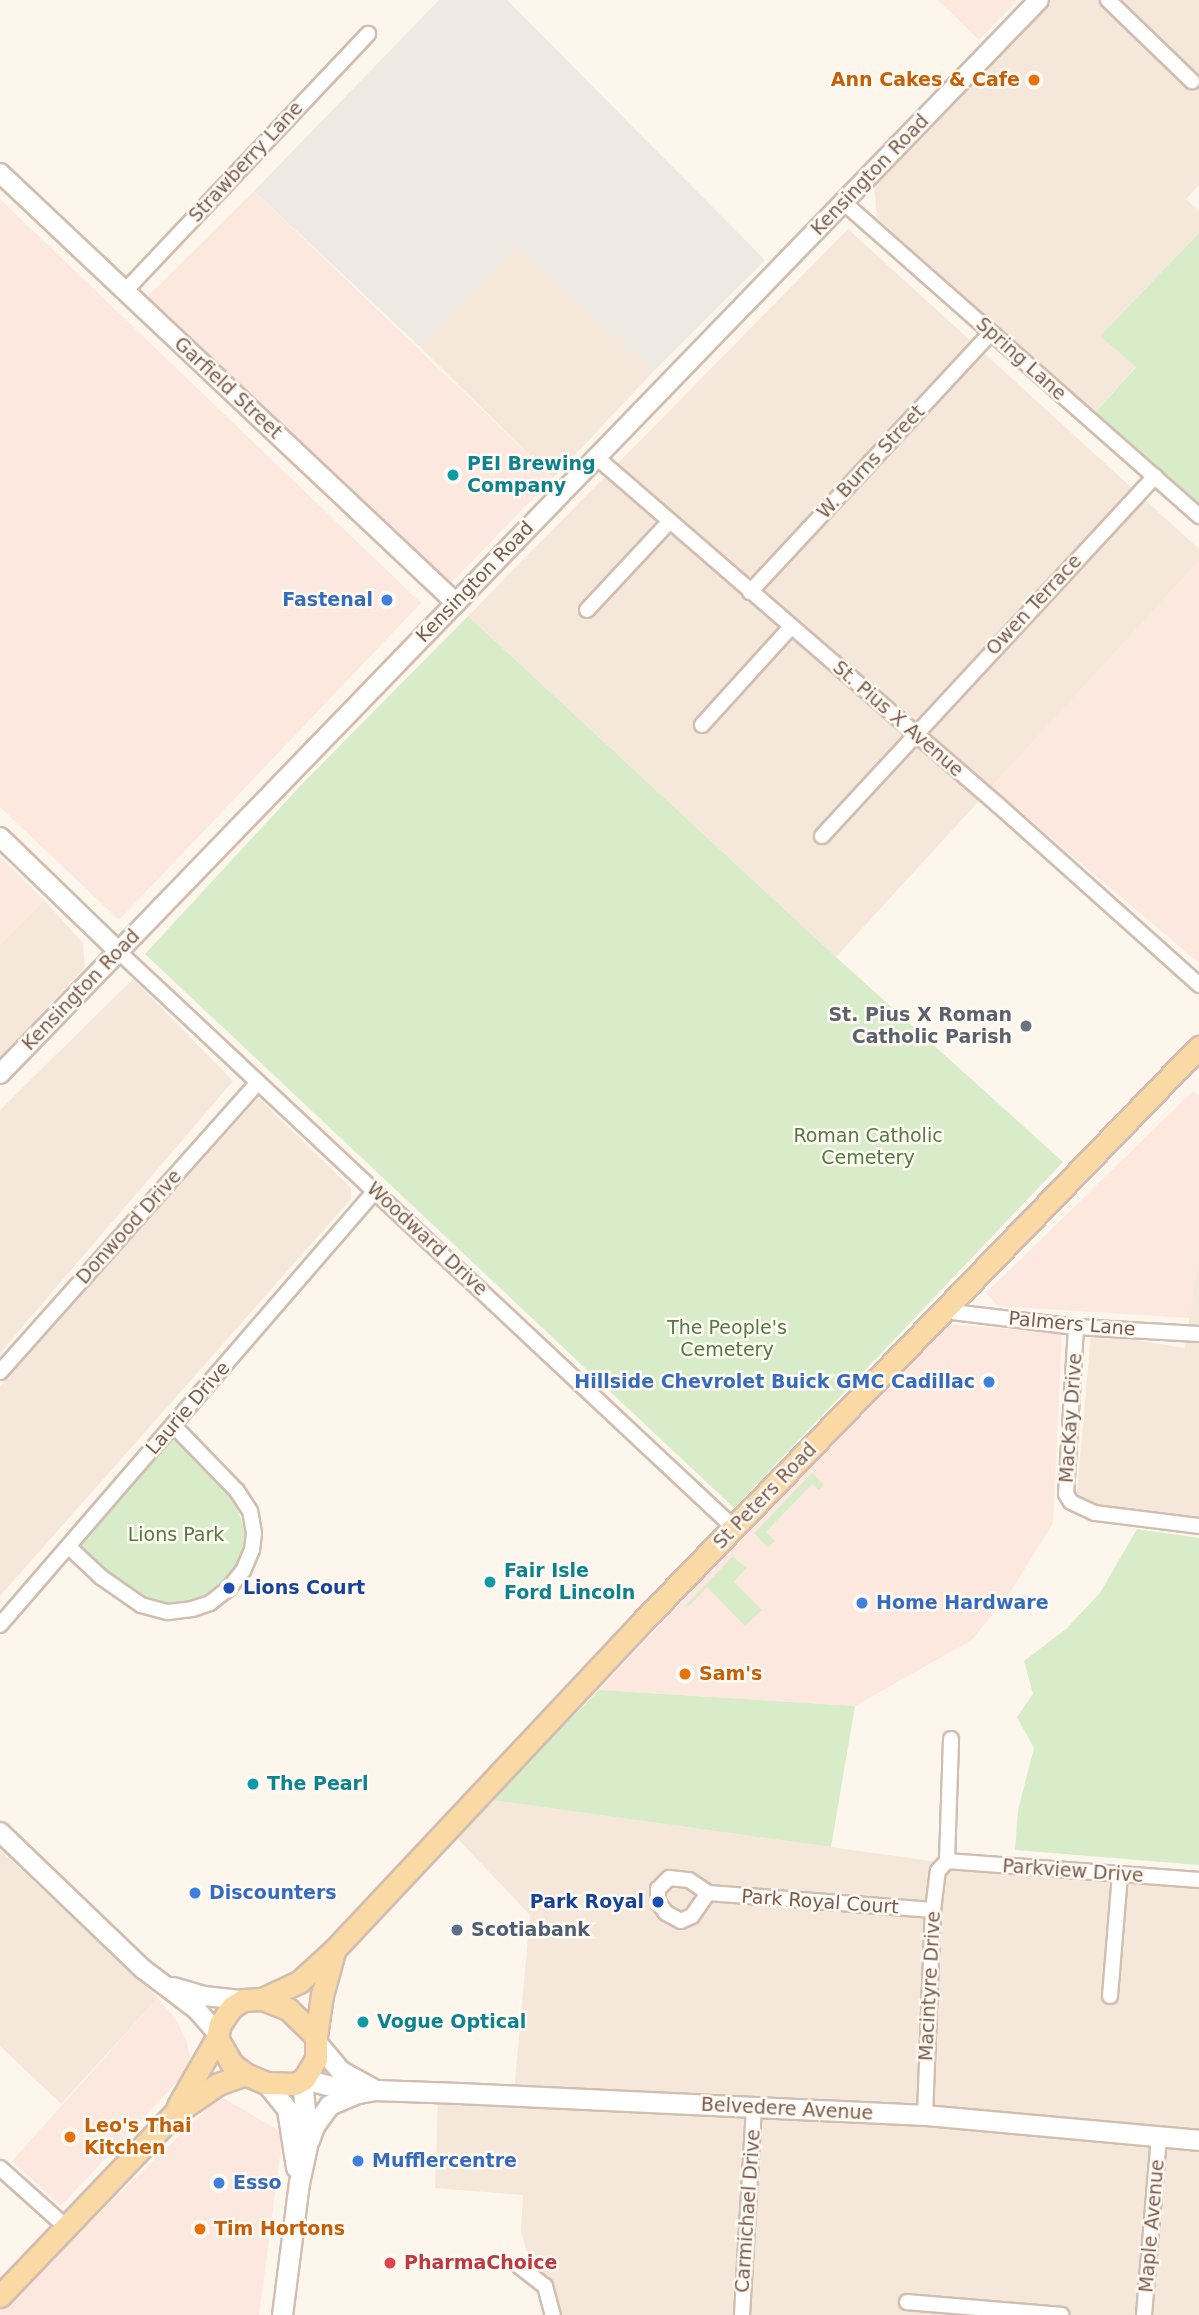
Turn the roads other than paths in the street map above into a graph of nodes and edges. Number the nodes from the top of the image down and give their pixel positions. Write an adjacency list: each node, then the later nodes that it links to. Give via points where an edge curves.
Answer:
1 (1038, 0): 6 (street, Kensington Road)
2 (1108, 0): 4 (street)
3 (368, 34): 7 (street, Strawberry Lane)
4 (1192, 81)
5 (0, 173): 7 (street, Garfield Street)
6 (843, 202): 8 (street, Spring Lane); 9 (street, Kensington Road)
7 (125, 290): 14 (street, Garfield Street)
8 (991, 333): 10 (street, Spring Lane); 13 (street, W. Burns Street)
9 (595, 456): 12 (street, St. Pius X Avenue); 14 (street, Kensington Road)
10 (1155, 478): 11 (street, Spring Lane); 18 (street, Owen Terrace)
11 (1199, 516)
12 (669, 522): 13 (street, St. Pius X Avenue); 15 (street)
13 (750, 592): 16 (street, St. Pius X Avenue)
14 (456, 603): 21 (street, Kensington Road)
15 (587, 610)
16 (791, 627): 17 (street); 18 (street, St. Pius X Avenue)
17 (702, 725)
18 (914, 734): 19 (street, Owen Terrace); 22 (street, St. Pius X Avenue)
19 (822, 836)
20 (0, 837): 21 (street)
21 (119, 952): 24 (street, Kensington Road); 25 (street, Woodward Drive)
22 (1199, 985)
23 (1199, 1047): 27 (main road, St Peters Road)
24 (0, 1074)
25 (258, 1082): 26 (street, Woodward Drive); 30 (street, Donwood Drive)
26 (375, 1191): 31 (street, Laurie Drive); 33 (street, Woodward Drive)
27 (944, 1311): 28 (street, Palmers Lane); 33 (main road, St Peters Road)
28 (1076, 1327): 29 (street, Palmers Lane); 32 (street, MacKay Drive, via 1065,1487 1070,1502 1095,1513)
29 (1199, 1334)
30 (0, 1372)
31 (173, 1425): 34 (street, Laurie Drive); 34 (street, via 237,1491 250,1511 252,1550 243,1572 209,1603 168,1612 141,1605)
32 (1199, 1526)
33 (734, 1528): 43 (main road, St Peters Road)
34 (69, 1547): 35 (street, Laurie Drive)
35 (0, 1625)
36 (951, 1739): 38 (street)
37 (0, 1832): 44 (street)
38 (947, 1861): 39 (street, Parkview Drive); 42 (street, Macintyre Drive, via 938,1871)
39 (1120, 1874): 40 (street, Parkview Drive); 45 (street)
40 (1199, 1880)
41 (708, 1893): 42 (street, Park Royal Court)
42 (933, 1910): 55 (street, Macintyre Drive)
43 (335, 1949): 46 (main road, St Peters Road, via 299,1982); 48 (main road, St Peters Road, via 322,1995)
44 (163, 1984): 46 (street, via 204,1996); 47 (street, via 197,2010)
45 (1110, 1996)
46 (253, 2000): 47 (main road, via 225,2014); 48 (main road, via 288,2009)
47 (217, 2036): 49 (main road, via 222,2051); 54 (main road)
48 (317, 2040): 50 (main road, via 316,2059); 52 (main road, Belvedere Avenue, via 341,2071)
49 (245, 2074): 51 (main road); 54 (main road, via 218,2084)
50 (303, 2080): 51 (main road, via 288,2085); 52 (main road, Belvedere Avenue); 58 (main road)
51 (266, 2083): 60 (main road, via 288,2109)
52 (366, 2091): 53 (main road, Belvedere Avenue); 58 (main road, via 329,2105)
53 (754, 2107): 55 (main road, Belvedere Avenue); 67 (street, Carmichael Drive)
54 (174, 2114): 61 (main road)
55 (925, 2115): 56 (main road, Belvedere Avenue)
56 (1159, 2137): 57 (main road, Belvedere Avenue); 69 (street, Maple Avenue)
57 (1199, 2140)
58 (308, 2141): 60 (main road)
59 (0, 2168): 61 (street)
60 (299, 2183): 65 (main road)
61 (66, 2227): 63 (main road)
62 (519, 2266): 66 (street, via 545,2286)
63 (0, 2296)
64 (907, 2302): 68 (street)
65 (282, 2315)
66 (553, 2315)
67 (742, 2315)
68 (1061, 2315)
69 (1144, 2315)

